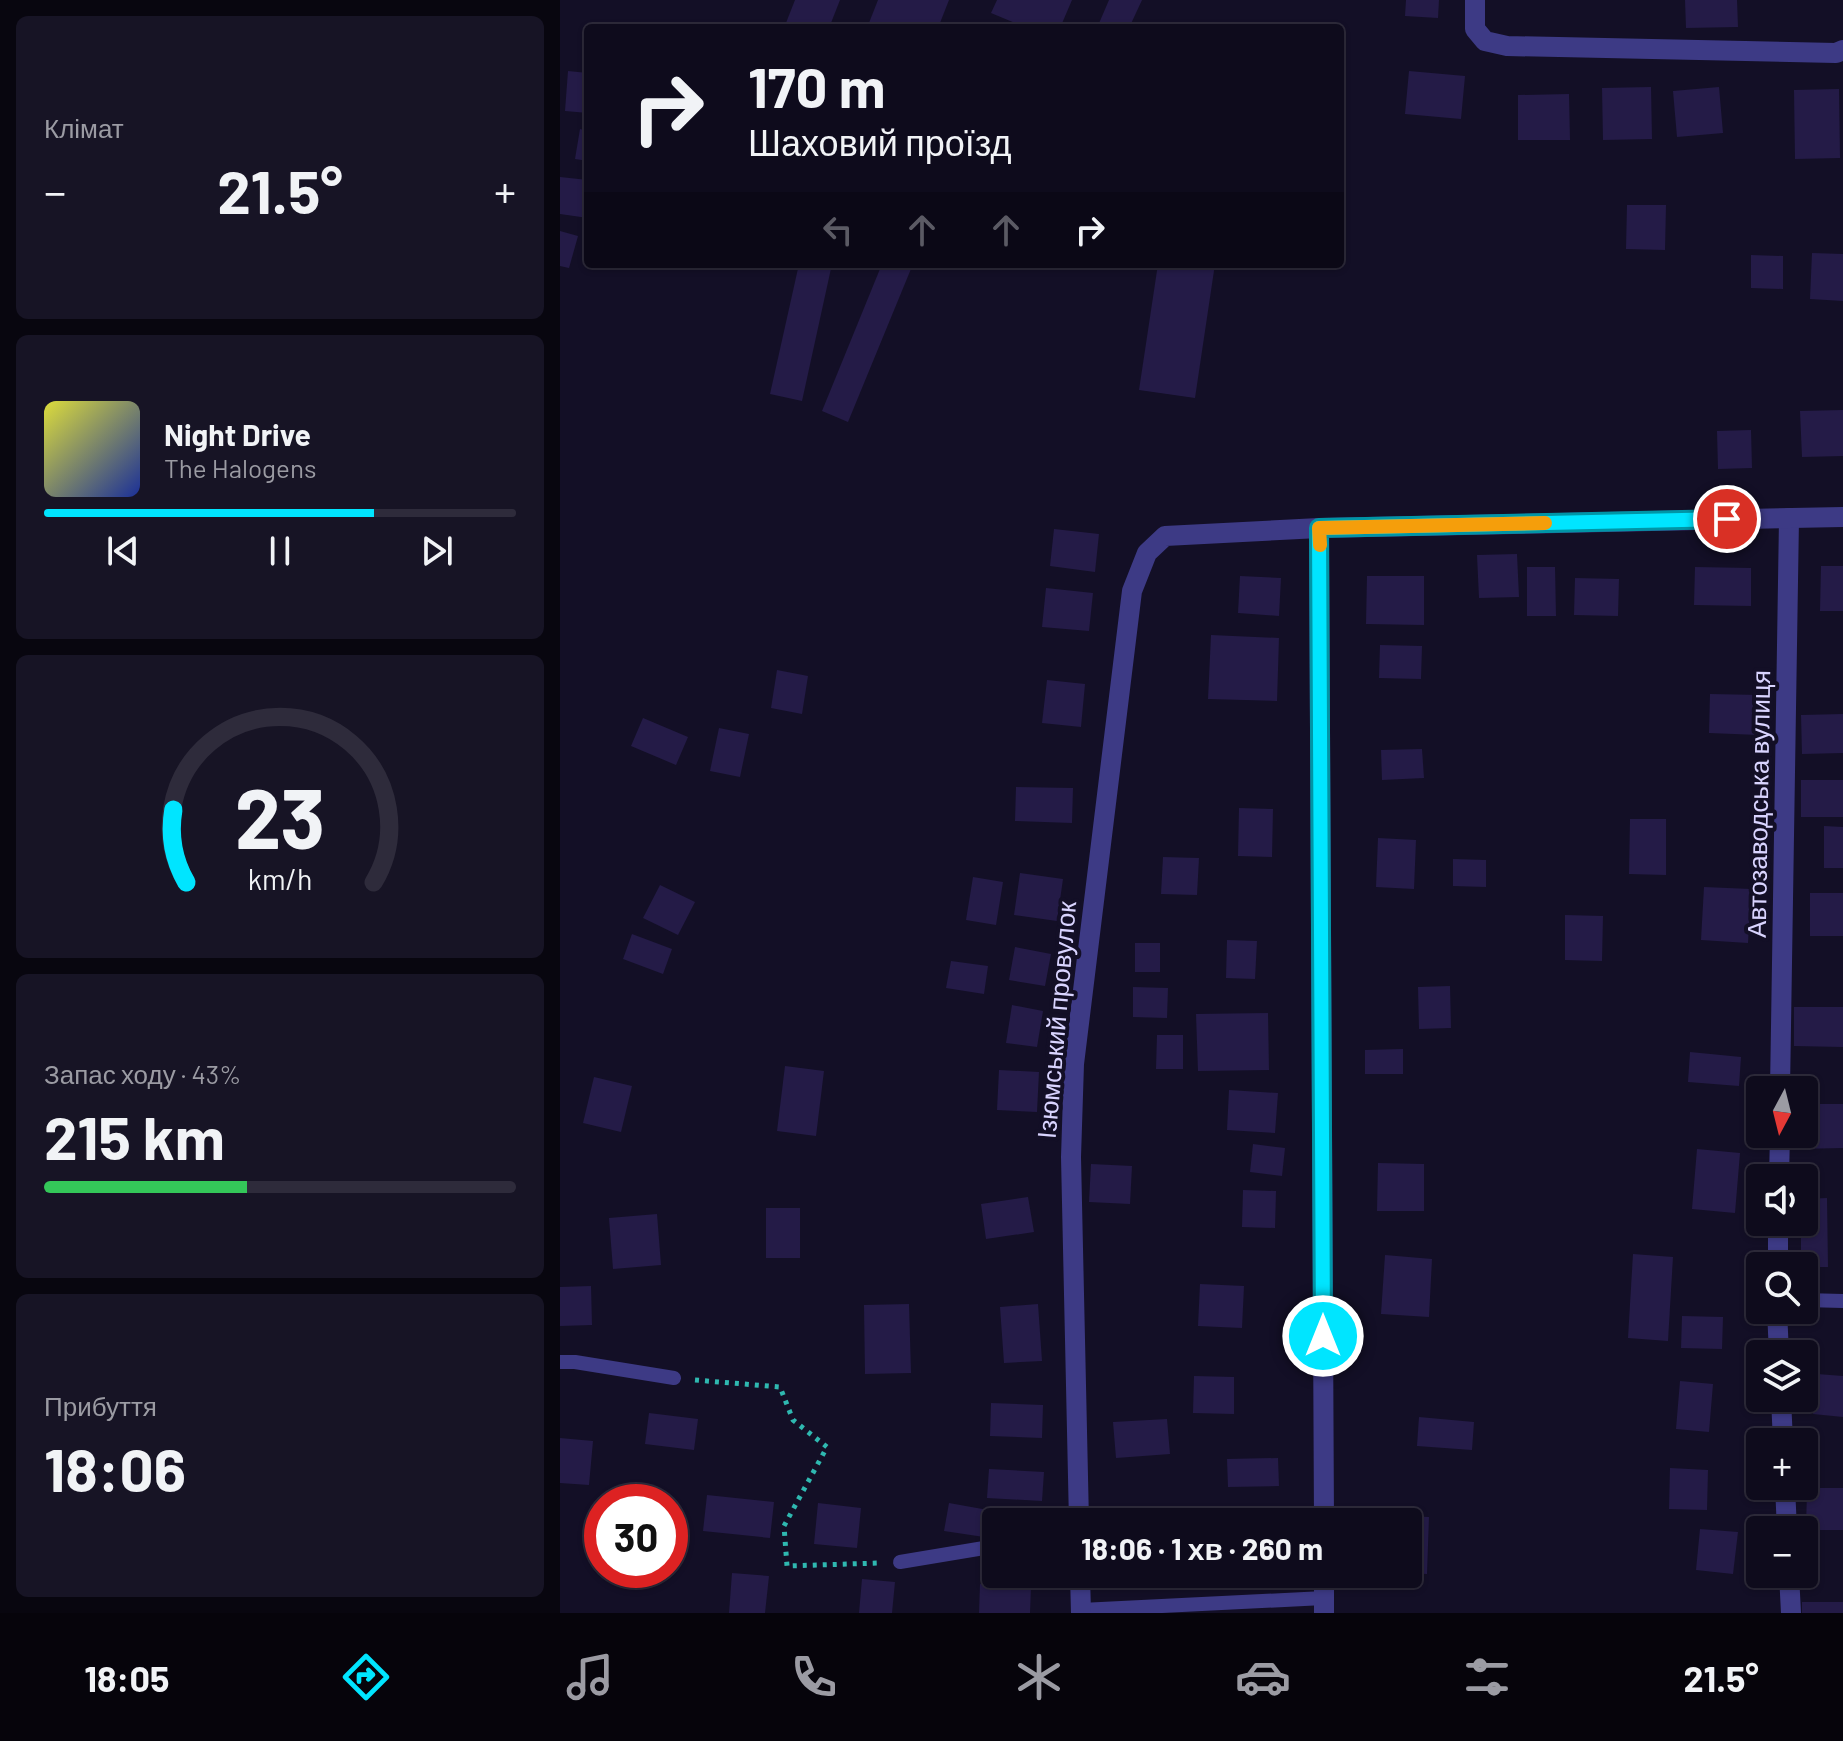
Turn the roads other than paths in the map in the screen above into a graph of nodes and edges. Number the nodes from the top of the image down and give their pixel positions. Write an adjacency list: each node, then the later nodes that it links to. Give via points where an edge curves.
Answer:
1 (1475, 0): 2 (street, via 1475,29 1485,41 1507,46)
2 (1843, 50)
3 (1843, 517): 4 (street)
4 (1789, 518): 5 (street); 6 (street, Автозаводська вулиця)
5 (1319, 528): 11 (street, Ізюмський провулок, via 1165,536 1147,553 1132,591 1074,1064); 12 (street)
6 (1780, 1076)
7 (1818, 1300): 8 (lane)
8 (1843, 1301)
9 (560, 1362): 10 (lane)
10 (674, 1378)
11 (1079, 1508)
12 (1324, 1508)
13 (982, 1548): 14 (lane)
14 (900, 1562)
15 (1080, 1588): 18 (street)
16 (1790, 1588): 19 (street)
17 (1324, 1606): 18 (lane)
18 (1081, 1612)
19 (1791, 1613)

